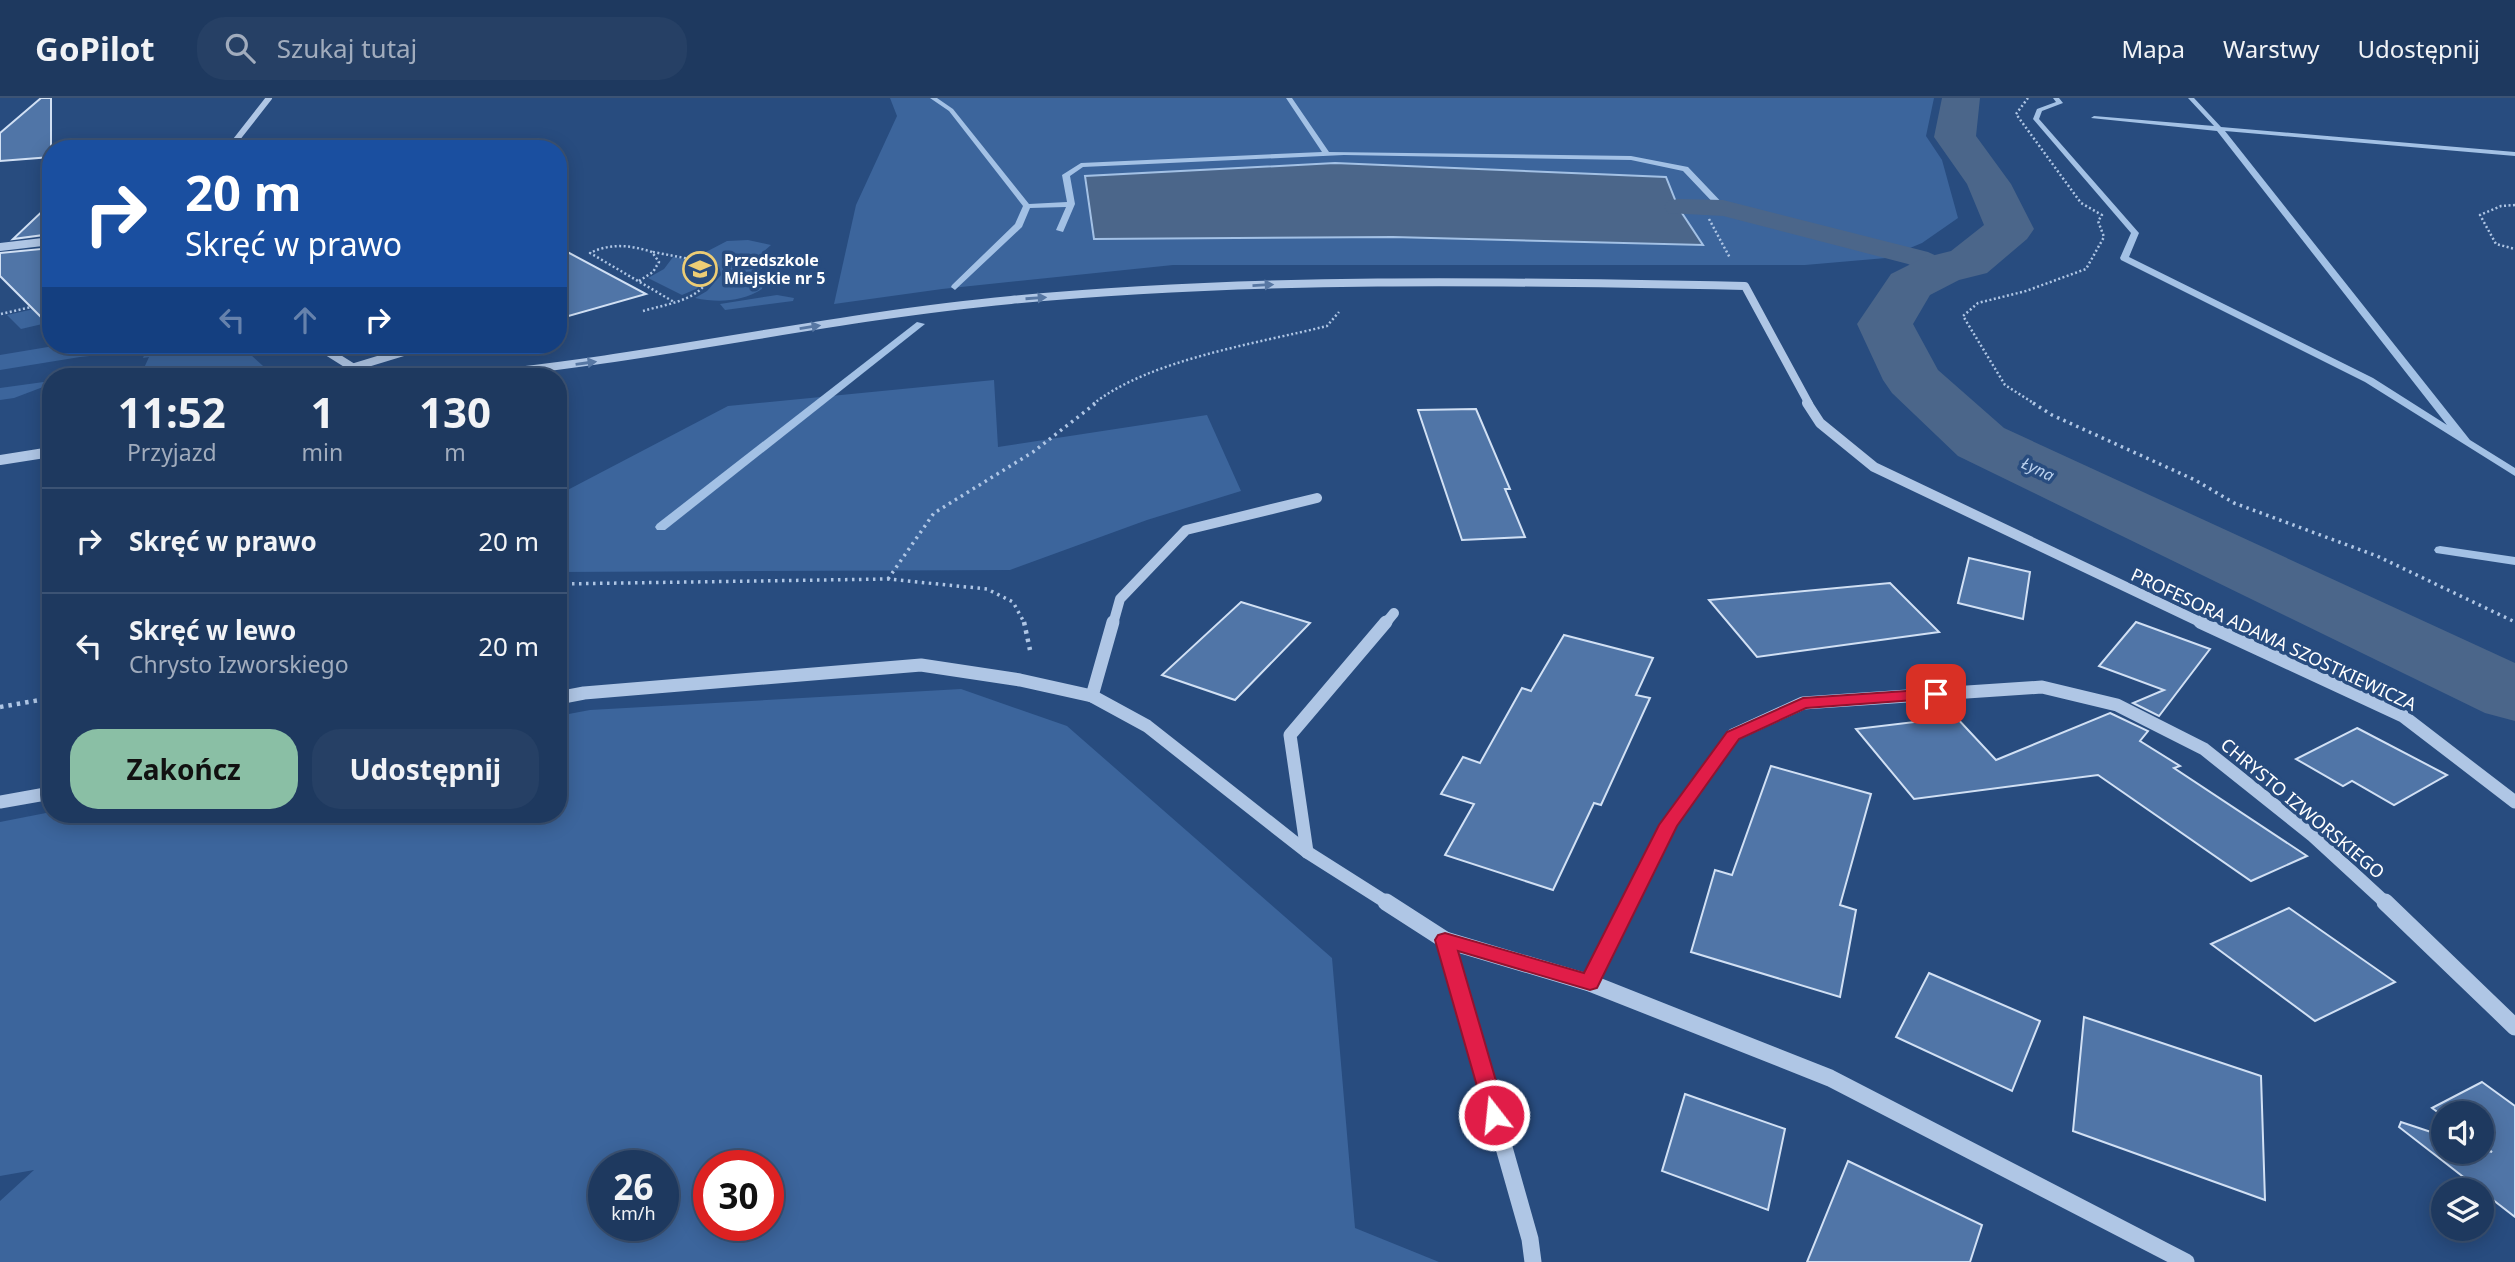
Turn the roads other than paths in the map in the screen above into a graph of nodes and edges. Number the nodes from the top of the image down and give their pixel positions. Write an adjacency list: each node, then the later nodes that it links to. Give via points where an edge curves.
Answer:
1 (269, 98): 2 (lane)
2 (236, 140)
3 (42, 242): 4 (street)
4 (0, 247)
5 (331, 354): 7 (street)
6 (397, 354): 7 (lane)
7 (352, 367): 8 (lane); 9 (street)
8 (349, 368)
9 (356, 368)
10 (538, 368): 19 (street, PROFESORA ADAMA SZOSTKIEWICZA, one-way to 19, via 908,312 1105,292 1508,281 1745,286 1820,423 1874,467 2403,716)
11 (42, 453): 12 (street)
12 (0, 460)
13 (1317, 498): 15 (street, via 1186,530 1120,599)
14 (1394, 613): 20 (street, via 1290,735)
15 (1092, 696): 16 (street, via 921,665); 20 (street, via 1147,726)
16 (567, 697)
17 (42, 795): 18 (street)
18 (0, 802)
19 (2515, 803)
20 (1307, 852): 21 (street)
21 (1445, 940): 22 (street); 24 (street)
22 (1590, 983): 23 (street, CHRYSTO IZWORSKIEGO, via 1668,825 1733,735 1803,703 2042,687 2117,705 2204,749 2313,836); 25 (street, via 1830,1078)
23 (2515, 1027)
24 (1533, 1262)
25 (2186, 1262)

